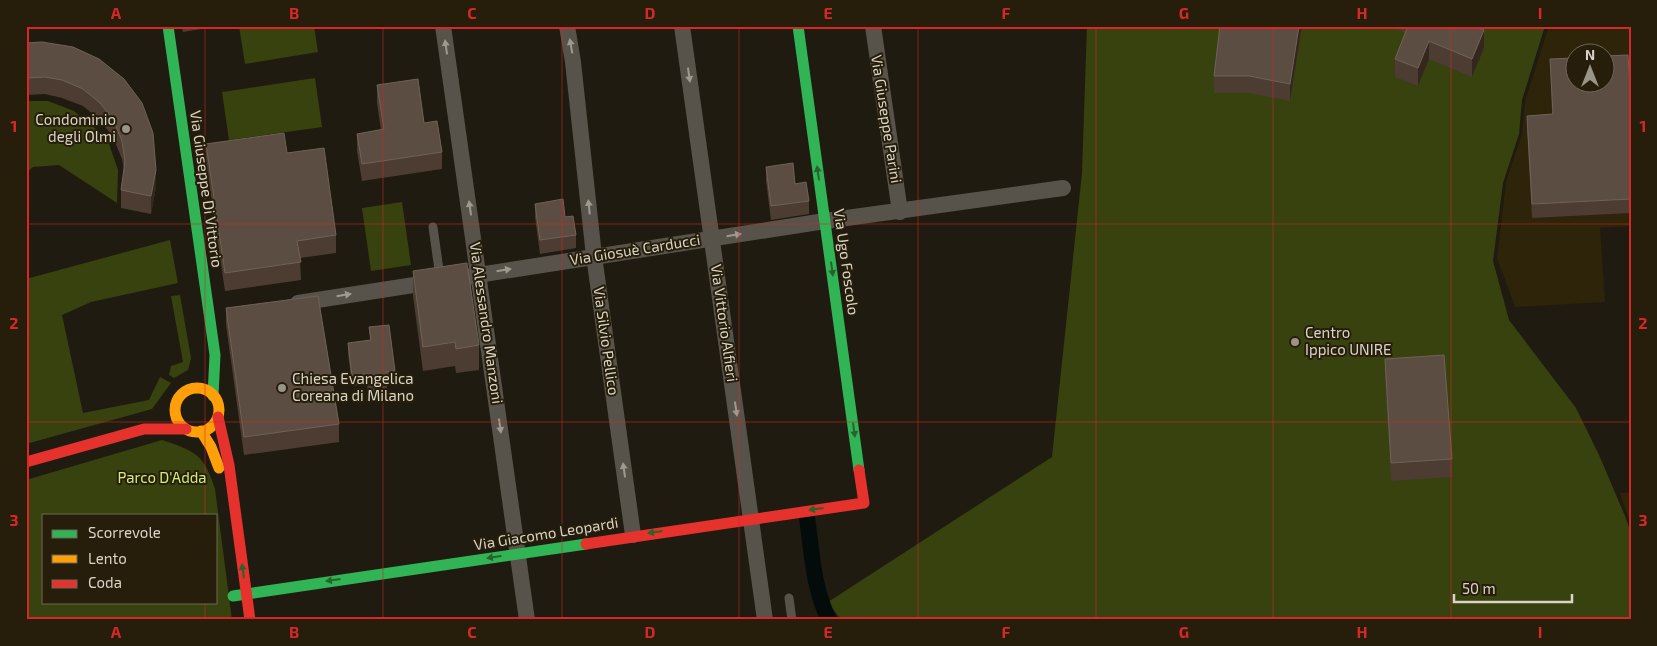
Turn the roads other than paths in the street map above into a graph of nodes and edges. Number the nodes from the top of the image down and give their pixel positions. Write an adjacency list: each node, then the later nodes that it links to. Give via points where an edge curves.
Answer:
1 (168, 26): 17 (street, Via Giuseppe Di Vittorio)
2 (443, 26): 13 (street, Via Alessandro Manzoni, one-way to 2)
3 (567, 26): 12 (street, Via Silvio Pellico, one-way to 3)
4 (682, 26): 11 (street, Via Vittorio Alfieri, one-way to 11)
5 (798, 26): 9 (street, Via Ugo Foscolo, one-way to 5)
6 (873, 26): 8 (street, Via Giuseppe Parini)
7 (1063, 188): 8 (street, Via Giosuè Carducci)
8 (900, 212): 9 (street, Via Giosuè Carducci)
9 (825, 221): 11 (street, Via Giosuè Carducci, one-way to 9); 27 (street, Via Ugo Foscolo, one-way to 27)
10 (433, 227): 14 (lane)
11 (712, 238): 12 (street, Via Giosuè Carducci); 29 (street, Via Vittorio Alfieri, one-way to 29)
12 (594, 256): 13 (street, Via Giosuè Carducci, one-way to 12); 30 (street, Via Silvio Pellico, one-way to 12)
13 (480, 273): 14 (street, Via Giosuè Carducci); 31 (street, Via Alessandro Manzoni, one-way to 31)
14 (440, 280): 15 (street, Via Giosuè Carducci, one-way to 14)
15 (284, 305)
16 (227, 314): 17 (street)
17 (209, 317): 18 (street, Via Giuseppe Di Vittorio)
18 (215, 355): 19 (street); 20 (street, Via Giuseppe Di Vittorio)
19 (192, 389): 20 (street, via 200,388); 21 (street)
20 (213, 396): 22 (street, via 217,402)
21 (176, 403): 23 (street); 24 (street, via 177,418)
22 (218, 417): 25 (street, via 214,424); 32 (street, one-way to 22, via 229,465)
23 (144, 429): 24 (street); 26 (street)
24 (186, 429): 25 (street)
25 (201, 432): 28 (street, via 218,466)
26 (26, 462)
27 (864, 503): 29 (street, Via Giacomo Leopardi, one-way to 29)
28 (223, 512)
29 (751, 518): 30 (street, Via Giacomo Leopardi, one-way to 30); 37 (street, Via Vittorio Alfieri)
30 (634, 536): 31 (street, Via Giacomo Leopardi)
31 (517, 554): 32 (street, Via Giacomo Leopardi, one-way to 32); 36 (street, Via Alessandro Manzoni)
32 (246, 594): 33 (street, Via Giacomo Leopardi); 35 (street)
33 (233, 596)
34 (789, 598): 38 (lane)
35 (250, 620)
36 (527, 620)
37 (765, 620)
38 (792, 620)

